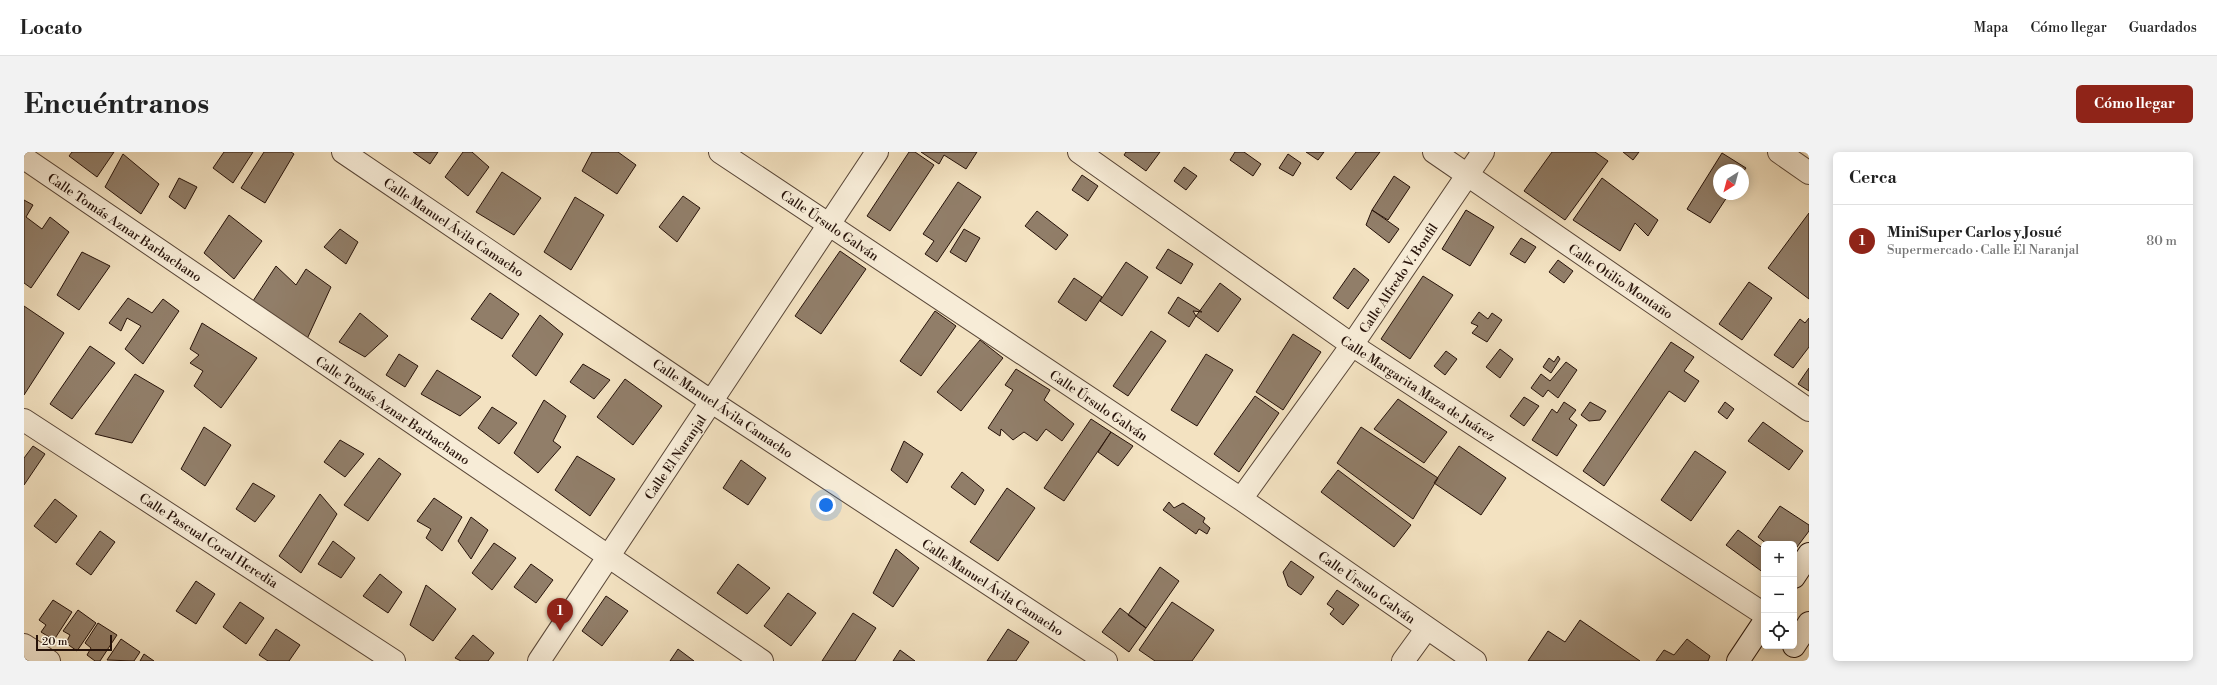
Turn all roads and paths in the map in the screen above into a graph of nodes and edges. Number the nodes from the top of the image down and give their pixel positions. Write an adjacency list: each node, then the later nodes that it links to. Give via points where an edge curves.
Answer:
1 (343, 152): 13 (street, Calle Manuel Ávila Camacho)
2 (720, 152): 11 (street, Calle Úrsulo Galván)
3 (877, 152): 11 (street, Calle El Naranjal)
4 (1079, 152): 12 (street, Calle Margarita Maza de Juárez)
5 (1434, 152): 10 (street, Calle Otilio Montaño)
6 (1484, 152): 10 (street, Calle Alfredo V. Bonfil)
7 (1779, 152): 9 (street)
8 (24, 158): 18 (street, Calle Tomás Aznar Barbachano)
9 (1809, 173)
10 (1467, 176): 12 (street, Calle Alfredo V. Bonfil); 14 (street, Calle Otilio Montaño)
11 (830, 225): 13 (street, Calle El Naranjal); 16 (street, Calle Úrsulo Galván)
12 (1352, 345): 16 (street, Calle Alfredo V. Bonfil); 20 (street, Calle Margarita Maza de Juárez)
13 (712, 402): 18 (street, Calle El Naranjal); 31 (street, Calle Manuel Ávila Camacho)
14 (1809, 410)
15 (24, 420): 28 (street, Calle Pascual Coral Heredia)
16 (1241, 499): 23 (street, Calle Úrsulo Galván)
17 (1809, 554): 19 (street)
18 (609, 556): 29 (street, Calle El Naranjal); 30 (street, Calle Tomás Aznar Barbachano)
19 (1797, 572)
20 (1762, 613)
21 (1809, 623): 24 (street)
22 (1761, 626): 34 (street)
23 (1427, 628): 32 (street); 33 (street, Calle Úrsulo Galván)
24 (1797, 641)
25 (24, 645): 27 (street)
26 (1792, 649): 35 (street)
27 (49, 661)
28 (394, 661)
29 (539, 661)
30 (762, 661)
31 (1106, 661)
32 (1403, 661)
33 (1476, 661)
34 (1738, 661)
35 (1784, 661)

